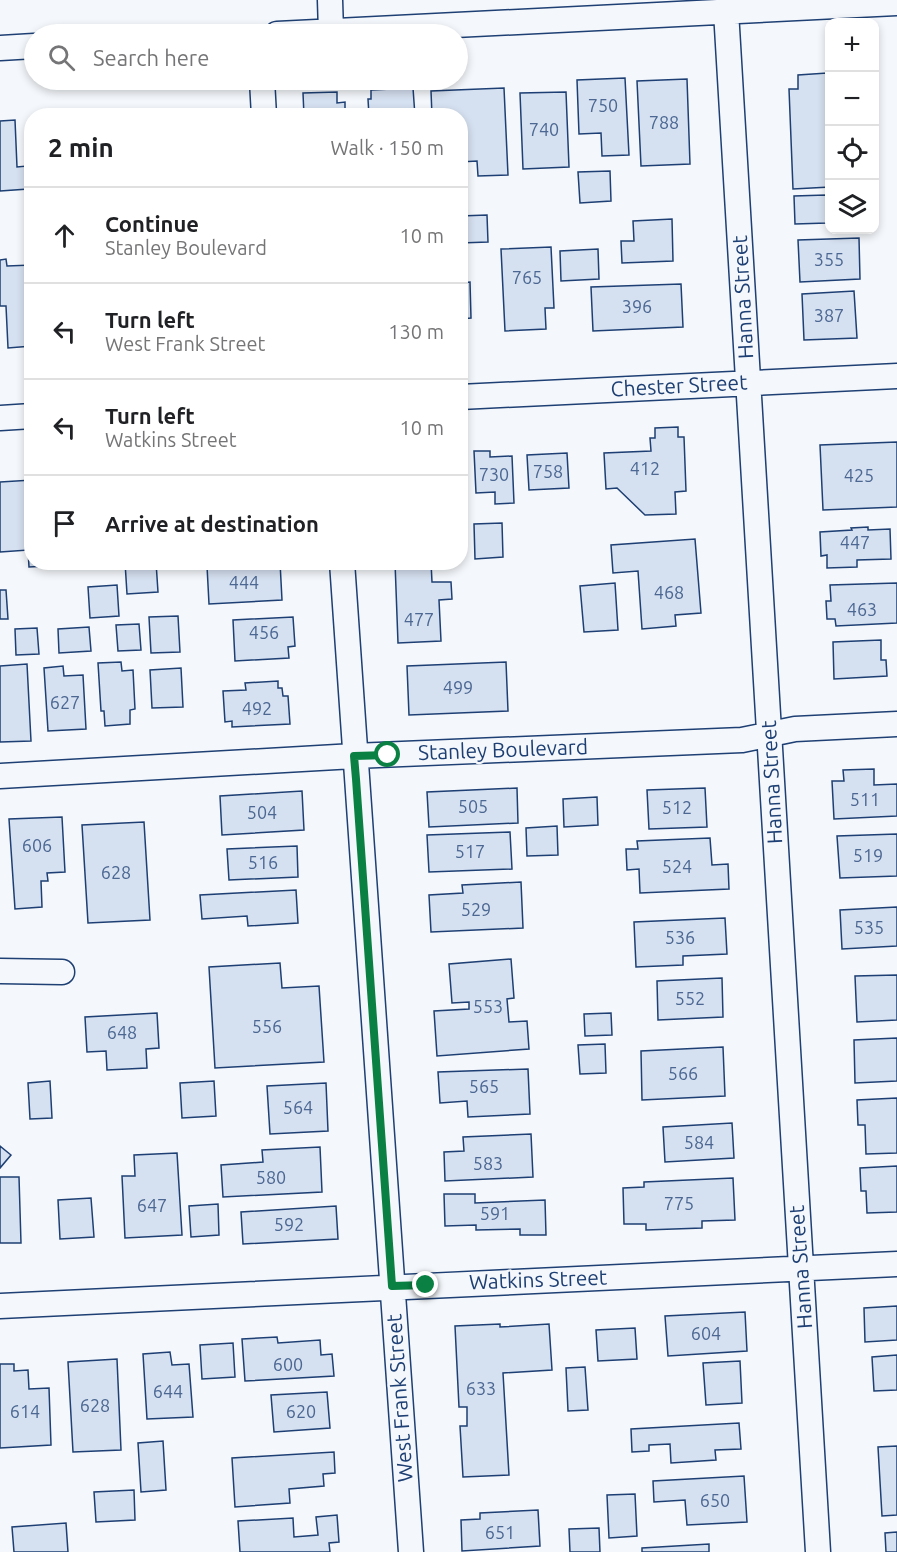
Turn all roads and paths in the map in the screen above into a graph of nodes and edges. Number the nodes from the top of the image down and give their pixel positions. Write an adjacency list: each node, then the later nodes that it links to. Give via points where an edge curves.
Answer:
1 (330, 0): 4 (street)
2 (897, 3): 3 (street)
3 (726, 11): 5 (street); 11 (street, Hanna Street)
4 (331, 24)
5 (468, 25)
6 (24, 47): 7 (street)
7 (0, 48)
8 (263, 90): 9 (street)
9 (264, 108)
10 (897, 376): 11 (street, Chester Street)
11 (748, 383): 12 (street, Chester Street); 17 (street, Hanna Street)
12 (468, 398)
13 (24, 416): 14 (street)
14 (0, 418)
15 (342, 570): 18 (street, West Frank Street)
16 (897, 724): 17 (street, Stanley Boulevard, via 795,729)
17 (770, 735): 18 (street, Stanley Boulevard, via 742,740); 23 (street, Hanna Street)
18 (354, 756): 19 (street, Stanley Boulevard); 24 (street, West Frank Street)
19 (0, 776)
20 (0, 971): 21 (street)
21 (62, 972)
22 (897, 1263): 23 (street, Watkins Street)
23 (802, 1268): 24 (street, Watkins Street); 27 (street, Hanna Street)
24 (392, 1286): 25 (street, Watkins Street); 26 (street, West Frank Street)
25 (0, 1306)
26 (411, 1552)
27 (818, 1552)

